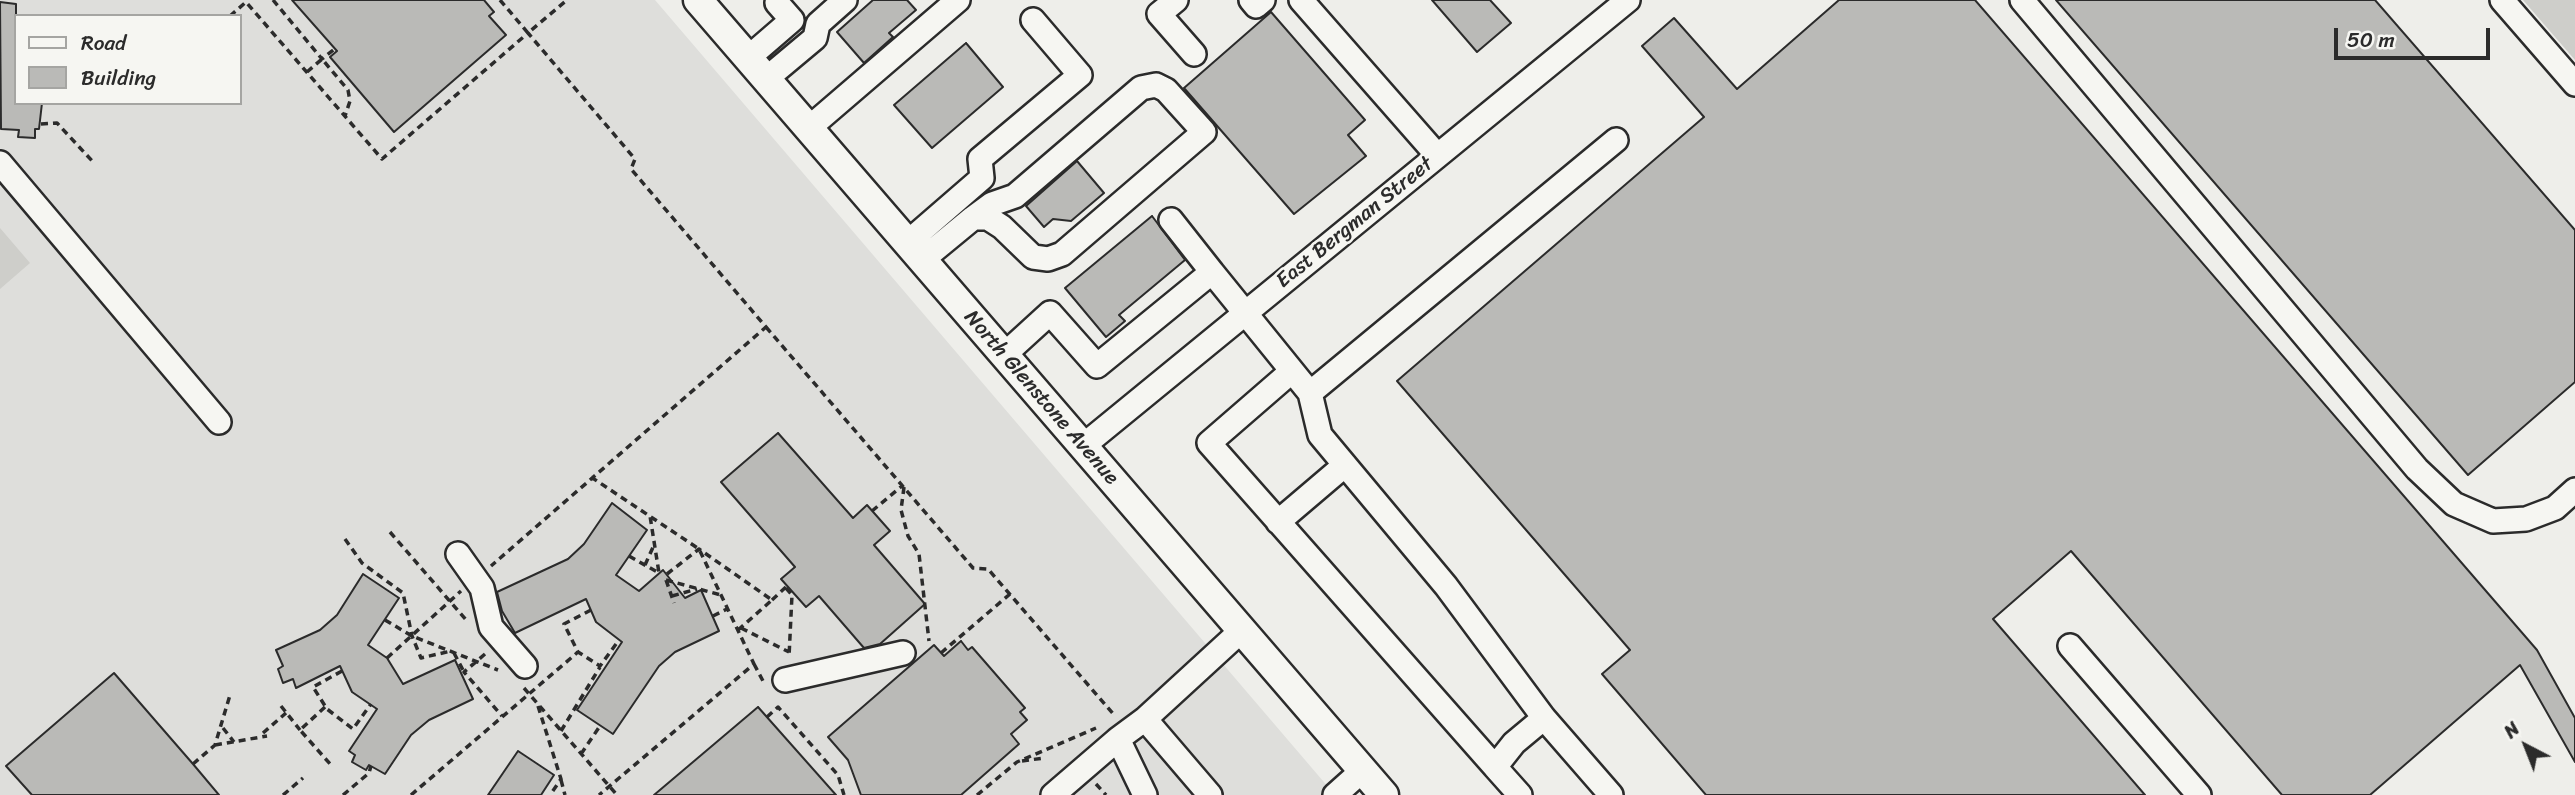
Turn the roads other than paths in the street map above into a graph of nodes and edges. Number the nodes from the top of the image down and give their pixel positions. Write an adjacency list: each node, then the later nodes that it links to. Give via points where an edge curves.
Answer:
1 (845, 0): 15 (street, via 818,24 815,38)
2 (958, 0): 17 (street)
3 (1176, 0): 13 (street, via 1159,14)
4 (1251, 0): 5 (street, via 1256,6)
5 (1263, 0)
6 (1301, 0): 19 (street)
7 (1628, 0): 19 (street, East Bergman Street)
8 (2022, 0): 32 (street, via 2417,469 2454,505 2493,521 2526,519 2555,508)
9 (2502, 0): 16 (street)
10 (778, 1): 14 (street, via 792,20)
11 (710, 4): 14 (main road, North Glenstone Avenue)
12 (1032, 20): 23 (street, via 1080,75 980,159 982,178)
13 (1194, 54)
14 (748, 58): 15 (main road, North Glenstone Avenue)
15 (766, 79): 17 (main road, North Glenstone Avenue)
16 (2575, 85)
17 (809, 128): 23 (main road, North Glenstone Avenue)
18 (1616, 139): 28 (street)
19 (1437, 155): 25 (street, East Bergman Street)
20 (0, 163): 29 (street)
21 (973, 218): 21 (street, via 988,218 1002,227 1033,257 1062,254 1204,132 1166,90 1156,85 1141,88 1015,196 992,204); 23 (street)
22 (1171, 220): 24 (street)
23 (915, 252): 26 (main road, North Glenstone Avenue)
24 (1212, 271): 25 (street); 26 (street, via 1097,366 1050,313)
25 (1246, 312): 27 (street); 30 (street, East Bergman Street)
26 (1004, 355): 30 (main road, North Glenstone Avenue)
27 (1292, 371): 28 (street); 33 (street, via 1209,443)
28 (1310, 393): 31 (street, via 1320,435)
29 (219, 422)
30 (1083, 446): 35 (main road, North Glenstone Avenue)
31 (1345, 465): 33 (street); 40 (street, via 1446,586)
32 (2575, 490)
33 (1278, 522): 43 (street)
34 (458, 554): 38 (street, via 482,588 491,627)
35 (1242, 630): 41 (street); 44 (main road, North Glenstone Avenue)
36 (2070, 646): 52 (street)
37 (903, 653): 39 (street)
38 (525, 666)
39 (785, 680)
40 (1544, 718): 43 (street, via 1514,743); 51 (street)
41 (1145, 719): 42 (street); 47 (street)
42 (1118, 739): 45 (street); 46 (street)
43 (1495, 767): 50 (street)
44 (1363, 770): 48 (street); 49 (main road, North Glenstone Avenue)
45 (1053, 795)
46 (1145, 795)
47 (1210, 795)
48 (1335, 795)
49 (1384, 795)
50 (1520, 795)
51 (1611, 795)
52 (2199, 795)

